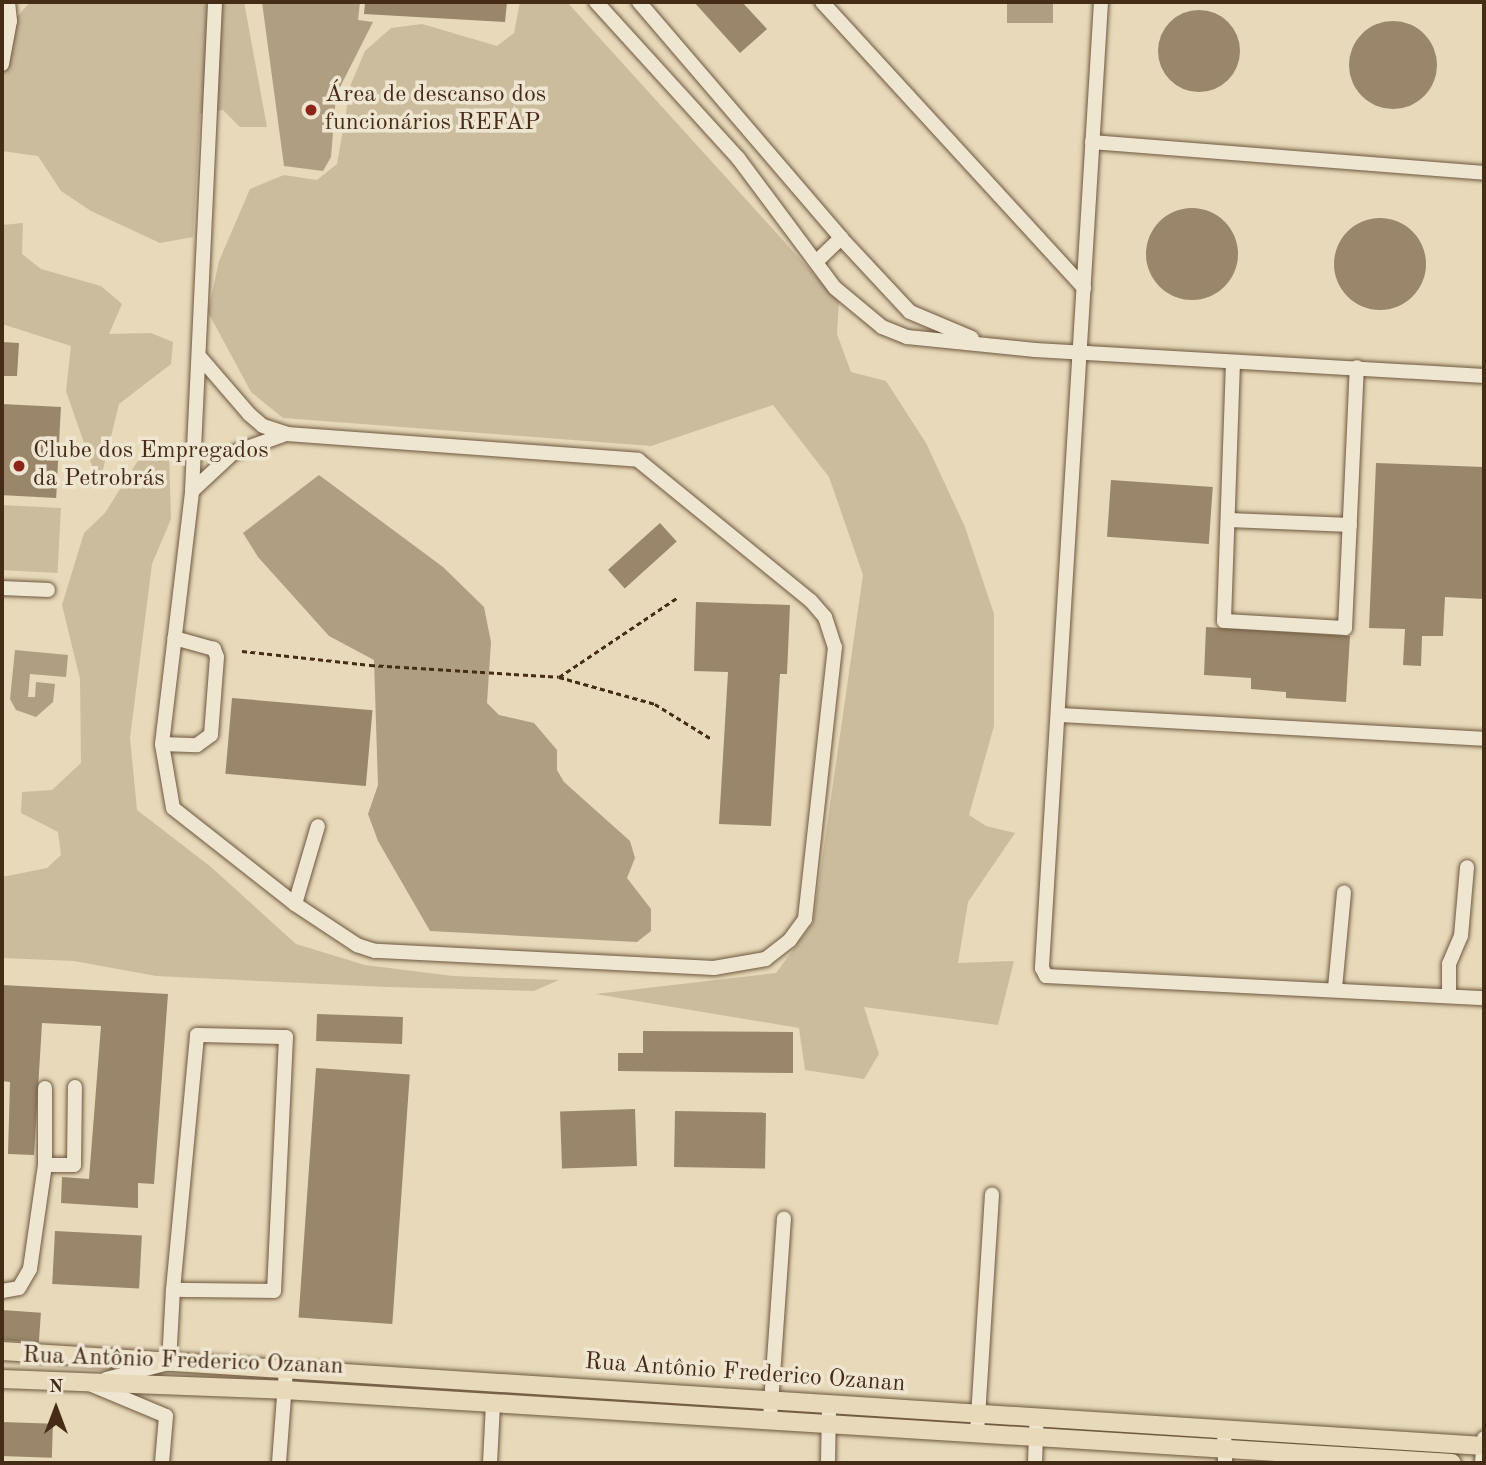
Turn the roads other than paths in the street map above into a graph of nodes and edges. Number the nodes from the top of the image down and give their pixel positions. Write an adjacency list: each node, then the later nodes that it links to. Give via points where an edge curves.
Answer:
1 (8, 2): 7 (lane, via 10,21)
2 (215, 2): 15 (lane)
3 (598, 2): 11 (lane, via 738,158)
4 (639, 2): 10 (lane)
5 (822, 2): 12 (lane)
6 (1101, 2): 8 (lane)
7 (2, 64)
8 (1092, 142): 9 (lane); 12 (lane)
9 (1484, 173)
10 (841, 239): 11 (lane); 13 (lane, via 910,312 962,336)
11 (816, 262): 13 (lane, via 835,289 864,314 907,337)
12 (1084, 288): 14 (lane)
13 (1035, 350): 14 (lane)
14 (1080, 353): 16 (lane); 26 (lane)
15 (200, 356): 19 (lane, via 249,414 263,426); 20 (lane)
16 (1233, 362): 17 (lane); 21 (lane)
17 (1357, 367): 18 (lane); 22 (lane)
18 (1484, 376)
19 (287, 434): 20 (lane, via 233,453); 32 (lane, via 638,460 811,601 825,617 835,647 805,919 790,940 766,959 714,968 667,969 375,951 357,945)
20 (192, 491): 25 (lane)
21 (1230, 520): 22 (lane); 22 (lane, via 1224,621 1345,628)
22 (1350, 524)
23 (2, 588): 24 (lane)
24 (48, 590)
25 (174, 638): 28 (lane); 28 (lane, via 214,649 211,735 197,744)
26 (1059, 715): 27 (lane); 33 (lane, via 1042,968 1046,976)
27 (1484, 740)
28 (162, 744): 32 (lane, via 173,808)
29 (318, 826): 32 (lane)
30 (1468, 867): 34 (lane, via 1461,936 1449,964)
31 (1344, 892): 33 (lane)
32 (295, 904)
33 (1335, 988): 34 (lane)
34 (1449, 996): 35 (lane)
35 (1484, 998)
36 (75, 1087): 38 (lane, via 74,1165)
37 (45, 1088): 38 (lane)
38 (45, 1165): 41 (lane, via 30,1269 19,1288)
39 (992, 1194): 52 (lane)
40 (784, 1219): 49 (lane)
41 (2, 1290)
42 (173, 1290): 42 (lane, via 274,1291 286,1037 197,1035); 44 (lane)
43 (2, 1351): 44 (main road, Rua Antônio Frederico Ozanan)
44 (169, 1363): 45 (main road, Rua Antônio Frederico Ozanan); 47 (lane)
45 (286, 1370): 48 (lane); 49 (main road, Rua Antônio Frederico Ozanan)
46 (2, 1379): 47 (main road, Rua Antônio Frederico Ozanan)
47 (89, 1383): 48 (main road, Rua Antônio Frederico Ozanan); 64 (lane, via 166,1416)
48 (284, 1390): 50 (main road, Rua Antônio Frederico Ozanan); 65 (lane)
49 (772, 1400): 51 (main road, Rua Antônio Frederico Ozanan); 54 (lane)
50 (493, 1404): 54 (main road, Rua Antônio Frederico Ozanan); 66 (lane)
51 (829, 1404): 52 (main road, Rua Antônio Frederico Ozanan); 55 (lane)
52 (976, 1413): 53 (main road, Rua Antônio Frederico Ozanan); 56 (lane)
53 (1035, 1417): 57 (lane); 61 (main road, Rua Antônio Frederico Ozanan)
54 (770, 1418): 55 (main road, Rua Antônio Frederico Ozanan)
55 (831, 1424): 56 (main road, Rua Antônio Frederico Ozanan); 67 (lane)
56 (977, 1433): 57 (main road, Rua Antônio Frederico Ozanan)
57 (1037, 1437): 61 (main road, Rua Antônio Frederico Ozanan); 68 (lane)
58 (1371, 1438): 60 (main road, Rua Antônio Frederico Ozanan); 62 (main road, Rua Antônio Frederico Ozanan); 63 (lane)
59 (1484, 1438): 60 (lane)
60 (1484, 1446): 70 (lane)
61 (1224, 1448): 62 (main road, Rua Antônio Frederico Ozanan)
62 (1257, 1449): 63 (main road, Rua Antônio Frederico Ozanan)
63 (1374, 1461): 69 (main road, Rua Antônio Frederico Ozanan)
64 (162, 1463)
65 (279, 1463)
66 (490, 1463)
67 (828, 1463)
68 (1035, 1463)
69 (1452, 1463)
70 (1482, 1463)

